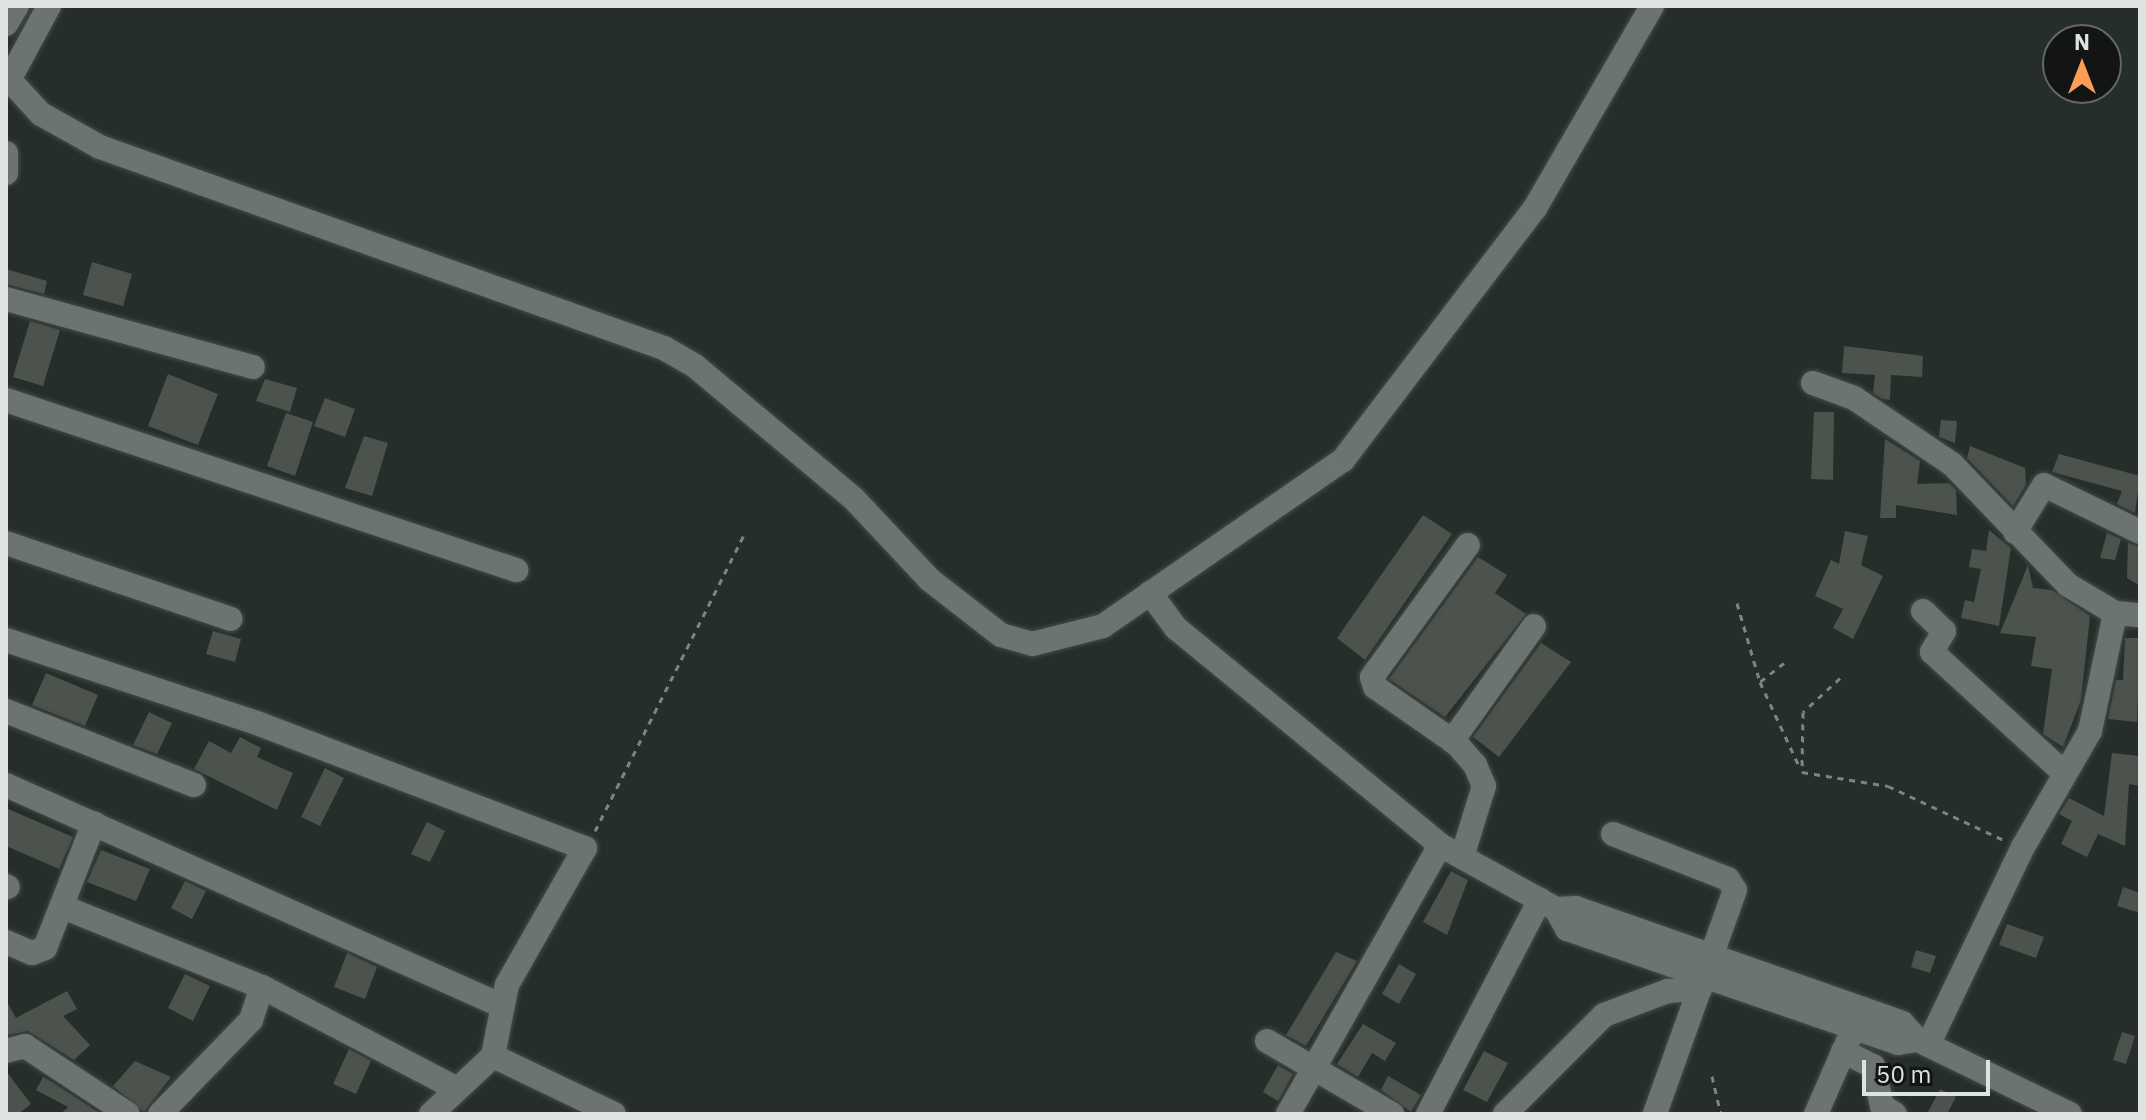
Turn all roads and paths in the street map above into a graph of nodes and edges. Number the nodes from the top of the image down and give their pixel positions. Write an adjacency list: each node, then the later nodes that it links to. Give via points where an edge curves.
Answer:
1 (17, 6): 4 (street)
2 (49, 6): 5 (street)
3 (1652, 6): 19 (street, via 1535,208 1343,460)
4 (6, 24)
5 (8, 78): 19 (street, via 41,114 100,147 631,332 674,354 854,499 930,580 1001,635 1032,644 1062,639)
6 (6, 153): 7 (street)
7 (6, 173)
8 (6, 299): 9 (street)
9 (253, 367)
10 (1813, 383): 12 (street, via 1904,428 1952,464)
11 (6, 400): 17 (street)
12 (2015, 532): 13 (street, via 2044,485); 21 (street, via 2068,585)
13 (2140, 532)
14 (745, 533): 39 (path)
15 (6, 543): 23 (street)
16 (1468, 545): 30 (street, via 1372,677 1375,687)
17 (516, 570)
18 (1737, 603): 28 (path)
19 (1157, 604): 37 (street)
20 (1923, 611): 32 (street, via 1944,631 1932,652)
21 (2115, 613): 22 (street); 32 (street, via 2090,731)
22 (2140, 615)
23 (230, 619)
24 (1534, 626): 30 (street)
25 (6, 640): 39 (street, via 271,728)
26 (1784, 663): 28 (path)
27 (1840, 678): 31 (path, via 1803,712)
28 (1760, 682): 31 (path)
29 (6, 711): 34 (street)
30 (1452, 741): 40 (street, via 1484,786)
31 (1802, 772): 38 (path, via 1888,786 1955,823)
32 (2065, 774): 38 (street)
33 (6, 785): 35 (street)
34 (194, 785)
35 (94, 823): 42 (street); 46 (street)
36 (1613, 834): 44 (street, via 1734,883)
37 (1440, 845): 40 (street); 55 (street)
38 (2023, 847): 50 (street)
39 (585, 848): 46 (street)
40 (1462, 857): 41 (street)
41 (1548, 904): 44 (street, via 1567,929); 64 (street)
42 (63, 907): 43 (street, via 45,948 32,953); 45 (street)
43 (6, 942)
44 (1705, 974): 47 (street); 50 (street, via 1902,1023); 65 (street, via 1604,1015); 66 (street)
45 (262, 987): 57 (street); 59 (street, via 251,1020)
46 (500, 1005): 53 (street)
47 (1854, 1027): 48 (street); 52 (street)
48 (1877, 1036): 50 (street); 54 (street)
49 (1267, 1041): 55 (street)
50 (1923, 1042): 70 (street)
51 (6, 1051): 58 (street, via 25,1046)
52 (1843, 1051): 54 (street); 68 (street)
53 (493, 1056): 57 (street); 61 (street)
54 (1866, 1059): 69 (street, via 1882,1106)
55 (1314, 1073): 62 (street); 63 (street)
56 (1712, 1076): 67 (path)
57 (455, 1088): 60 (street)
58 (128, 1114)
59 (160, 1114)
60 (431, 1114)
61 (614, 1114)
62 (1288, 1114)
63 (1392, 1114)
64 (1428, 1114)
65 (1505, 1114)
66 (1655, 1114)
67 (1721, 1114)
68 (1816, 1114)
69 (1895, 1114)
70 (2070, 1114)

